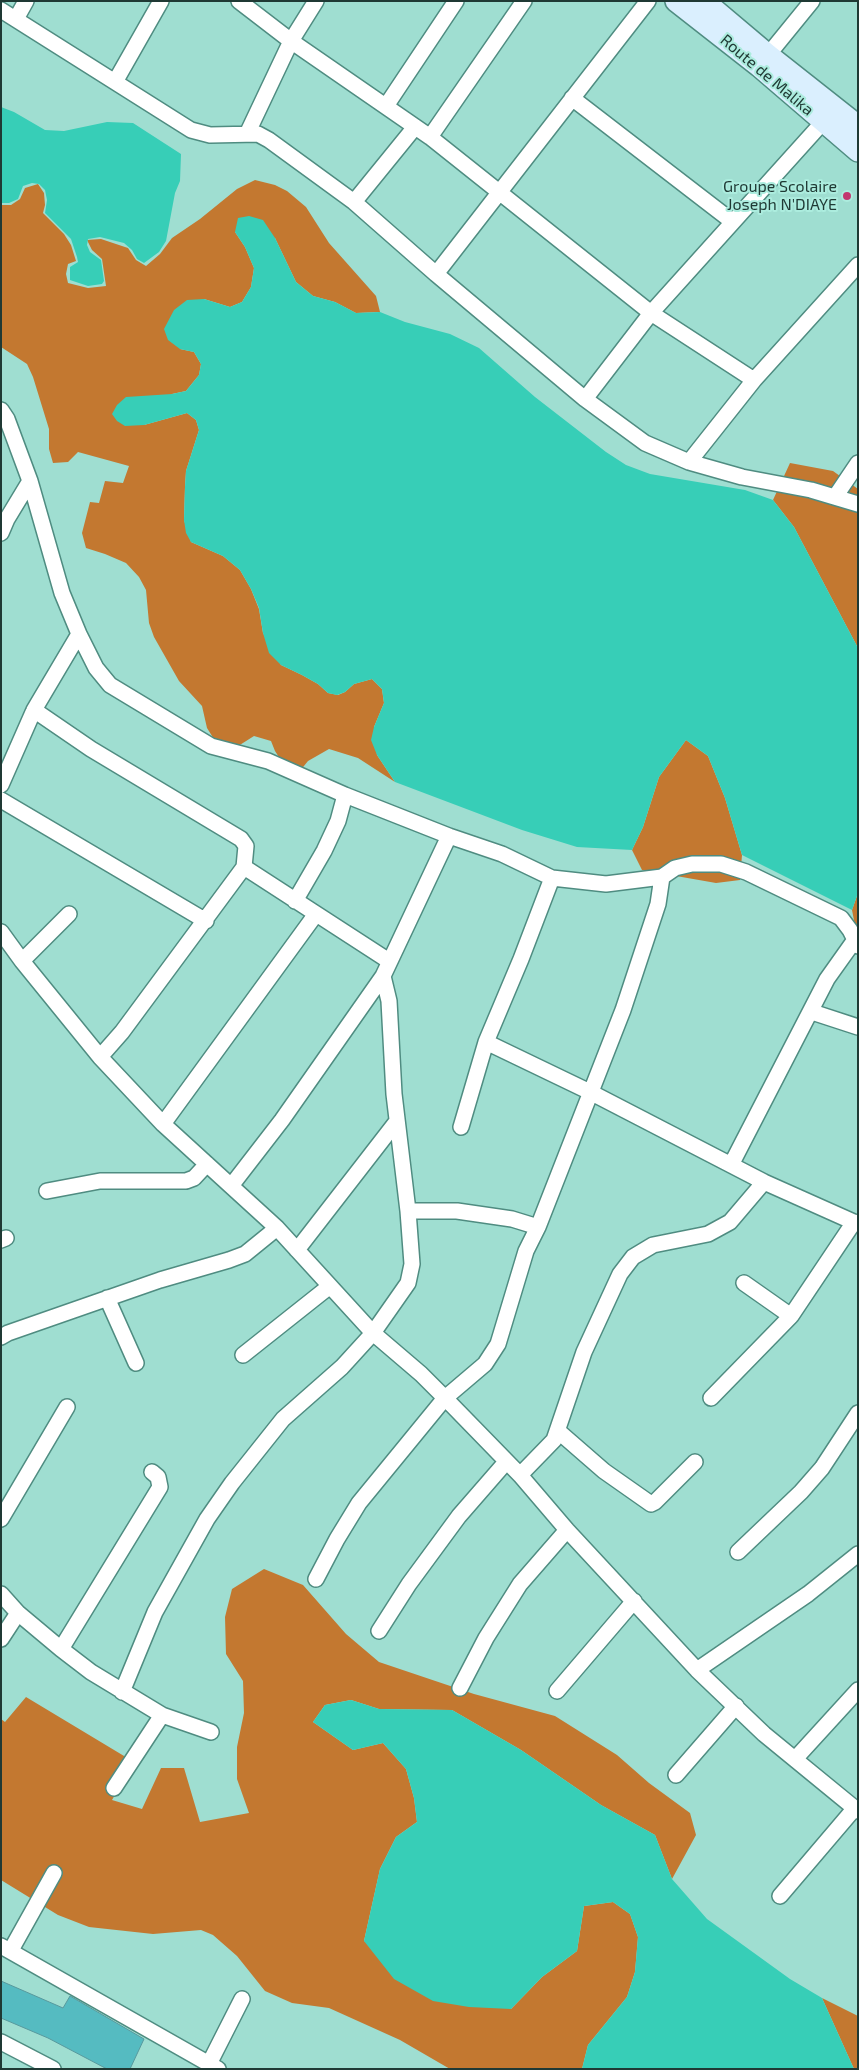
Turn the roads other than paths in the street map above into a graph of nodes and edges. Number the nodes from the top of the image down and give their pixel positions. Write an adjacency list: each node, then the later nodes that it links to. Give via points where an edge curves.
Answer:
1 (26, 1): 12 (street)
2 (239, 1): 13 (street)
3 (316, 1): 13 (street)
4 (456, 1): 17 (street)
5 (524, 1): 22 (street)
6 (648, 1): 16 (street)
7 (676, 1): 19 (main road, Route de Malika, via 759,66)
8 (704, 1): 14 (main road, Route de Malika)
9 (812, 1): 14 (street)
10 (155, 3): 15 (street)
11 (1, 10): 12 (street)
12 (16, 19): 15 (street)
13 (291, 41): 17 (street); 21 (street)
14 (768, 56): 18 (main road, Route de Malika)
15 (115, 82): 21 (street, via 191,130 210,135)
16 (572, 98): 24 (street); 26 (street)
17 (386, 106): 20 (street)
18 (855, 118)
19 (823, 122): 23 (main road, Route de Malika); 26 (street)
20 (415, 127): 22 (street); 25 (street)
21 (247, 134): 25 (street, via 258,134 269,140)
22 (430, 137): 24 (street)
23 (858, 151)
24 (500, 193): 28 (street); 29 (street)
25 (354, 202): 28 (street)
26 (733, 222): 29 (street)
27 (858, 265): 30 (street)
28 (436, 274): 31 (street)
29 (651, 313): 30 (street); 31 (street)
30 (754, 380): 33 (street)
31 (585, 399): 33 (street, via 645,443)
32 (1, 410): 35 (street)
33 (689, 462): 36 (street)
34 (858, 462): 36 (street)
35 (30, 481): 38 (street); 40 (street, via 62,593)
36 (835, 497): 37 (street)
37 (858, 504)
38 (4, 517): 39 (street)
39 (1, 533)
40 (79, 634): 41 (street); 43 (street, via 96,668 110,685 184,731 211,746 268,761)
41 (34, 710): 42 (street); 46 (street, via 91,749 241,839 246,846)
42 (1, 785)
43 (345, 795): 45 (street); 49 (street, via 338,821 324,851)
44 (1, 800): 52 (street)
45 (449, 836): 48 (street, via 502,854); 56 (street)
46 (244, 867): 49 (street); 52 (street)
47 (662, 877): 48 (street, via 606,884); 54 (street, via 675,868 692,864 721,864 746,872 841,918); 62 (street, via 658,904 626,1001)
48 (552, 878): 60 (street)
49 (295, 901): 51 (street)
50 (69, 914): 55 (street)
51 (316, 914): 56 (street); 64 (street)
52 (206, 921): 61 (street)
53 (1, 932): 55 (street)
54 (856, 943): 58 (street, via 827,979)
55 (22, 961): 61 (street)
56 (390, 961): 57 (street)
57 (383, 976): 63 (street, via 389,1000); 69 (street, via 282,1120)
58 (812, 1012): 59 (street); 67 (street)
59 (858, 1027)
60 (486, 1042): 62 (street); 65 (street)
61 (100, 1057): 64 (street)
62 (590, 1092): 67 (street); 74 (street)
63 (397, 1122): 71 (street); 75 (street)
64 (163, 1124): 66 (street)
65 (461, 1127)
66 (207, 1164): 69 (street); 70 (street, via 194,1178 186,1181 100,1181)
67 (731, 1165): 68 (street)
68 (764, 1182): 72 (street); 88 (street, via 730,1222 708,1234 653,1246 633,1257 620,1274 584,1352)
69 (231, 1186): 73 (street)
70 (47, 1191)
71 (408, 1211): 74 (street, via 457,1211 512,1219); 80 (street, via 412,1264 408,1283)
72 (856, 1223): 79 (street)
73 (277, 1228): 75 (street); 78 (street, via 245,1254)
74 (538, 1228): 84 (street, via 526,1251 498,1344 485,1364)
75 (297, 1250): 77 (street)
76 (744, 1283): 79 (street)
77 (330, 1286): 80 (street); 82 (street)
78 (107, 1298): 81 (street); 83 (street)
79 (791, 1316): 85 (street)
80 (373, 1333): 84 (street); 108 (street, via 342,1367 284,1419 232,1483 180,1565 155,1612)
81 (1, 1337)
82 (243, 1355)
83 (136, 1363)
84 (445, 1398): 89 (street); 97 (street, via 359,1503)
85 (711, 1398)
86 (67, 1407): 93 (street)
87 (858, 1413): 95 (street, via 822,1468)
88 (558, 1431): 90 (street, via 604,1471 651,1504); 92 (street, via 554,1440)
89 (506, 1462): 92 (street); 101 (street, via 458,1516)
90 (695, 1462)
91 (152, 1472): 103 (street, via 158,1477 160,1487)
92 (520, 1475): 94 (street)
93 (1, 1518)
94 (567, 1530): 99 (street); 105 (street, via 520,1584)
95 (738, 1552)
96 (858, 1554): 104 (street, via 808,1594)
97 (316, 1579)
98 (1, 1594): 100 (street)
99 (634, 1601): 104 (street); 107 (street)
100 (18, 1613): 102 (street); 103 (street)
101 (379, 1631)
102 (1, 1639)
103 (61, 1649): 108 (street)
104 (698, 1670): 109 (street)
105 (460, 1688)
106 (858, 1690): 112 (street)
107 (557, 1691)
108 (122, 1692): 110 (street)
109 (736, 1706): 112 (street); 113 (street)
110 (162, 1715): 111 (street); 114 (street)
111 (211, 1732)
112 (795, 1759): 115 (street)
113 (676, 1775)
114 (114, 1788)
115 (856, 1810): 117 (street)
116 (54, 1873): 118 (street)
117 (780, 1896)
118 (6, 1948): 121 (street)
119 (242, 1999): 121 (street)
120 (1, 2042): 122 (street)
121 (205, 2065)
122 (53, 2069)

